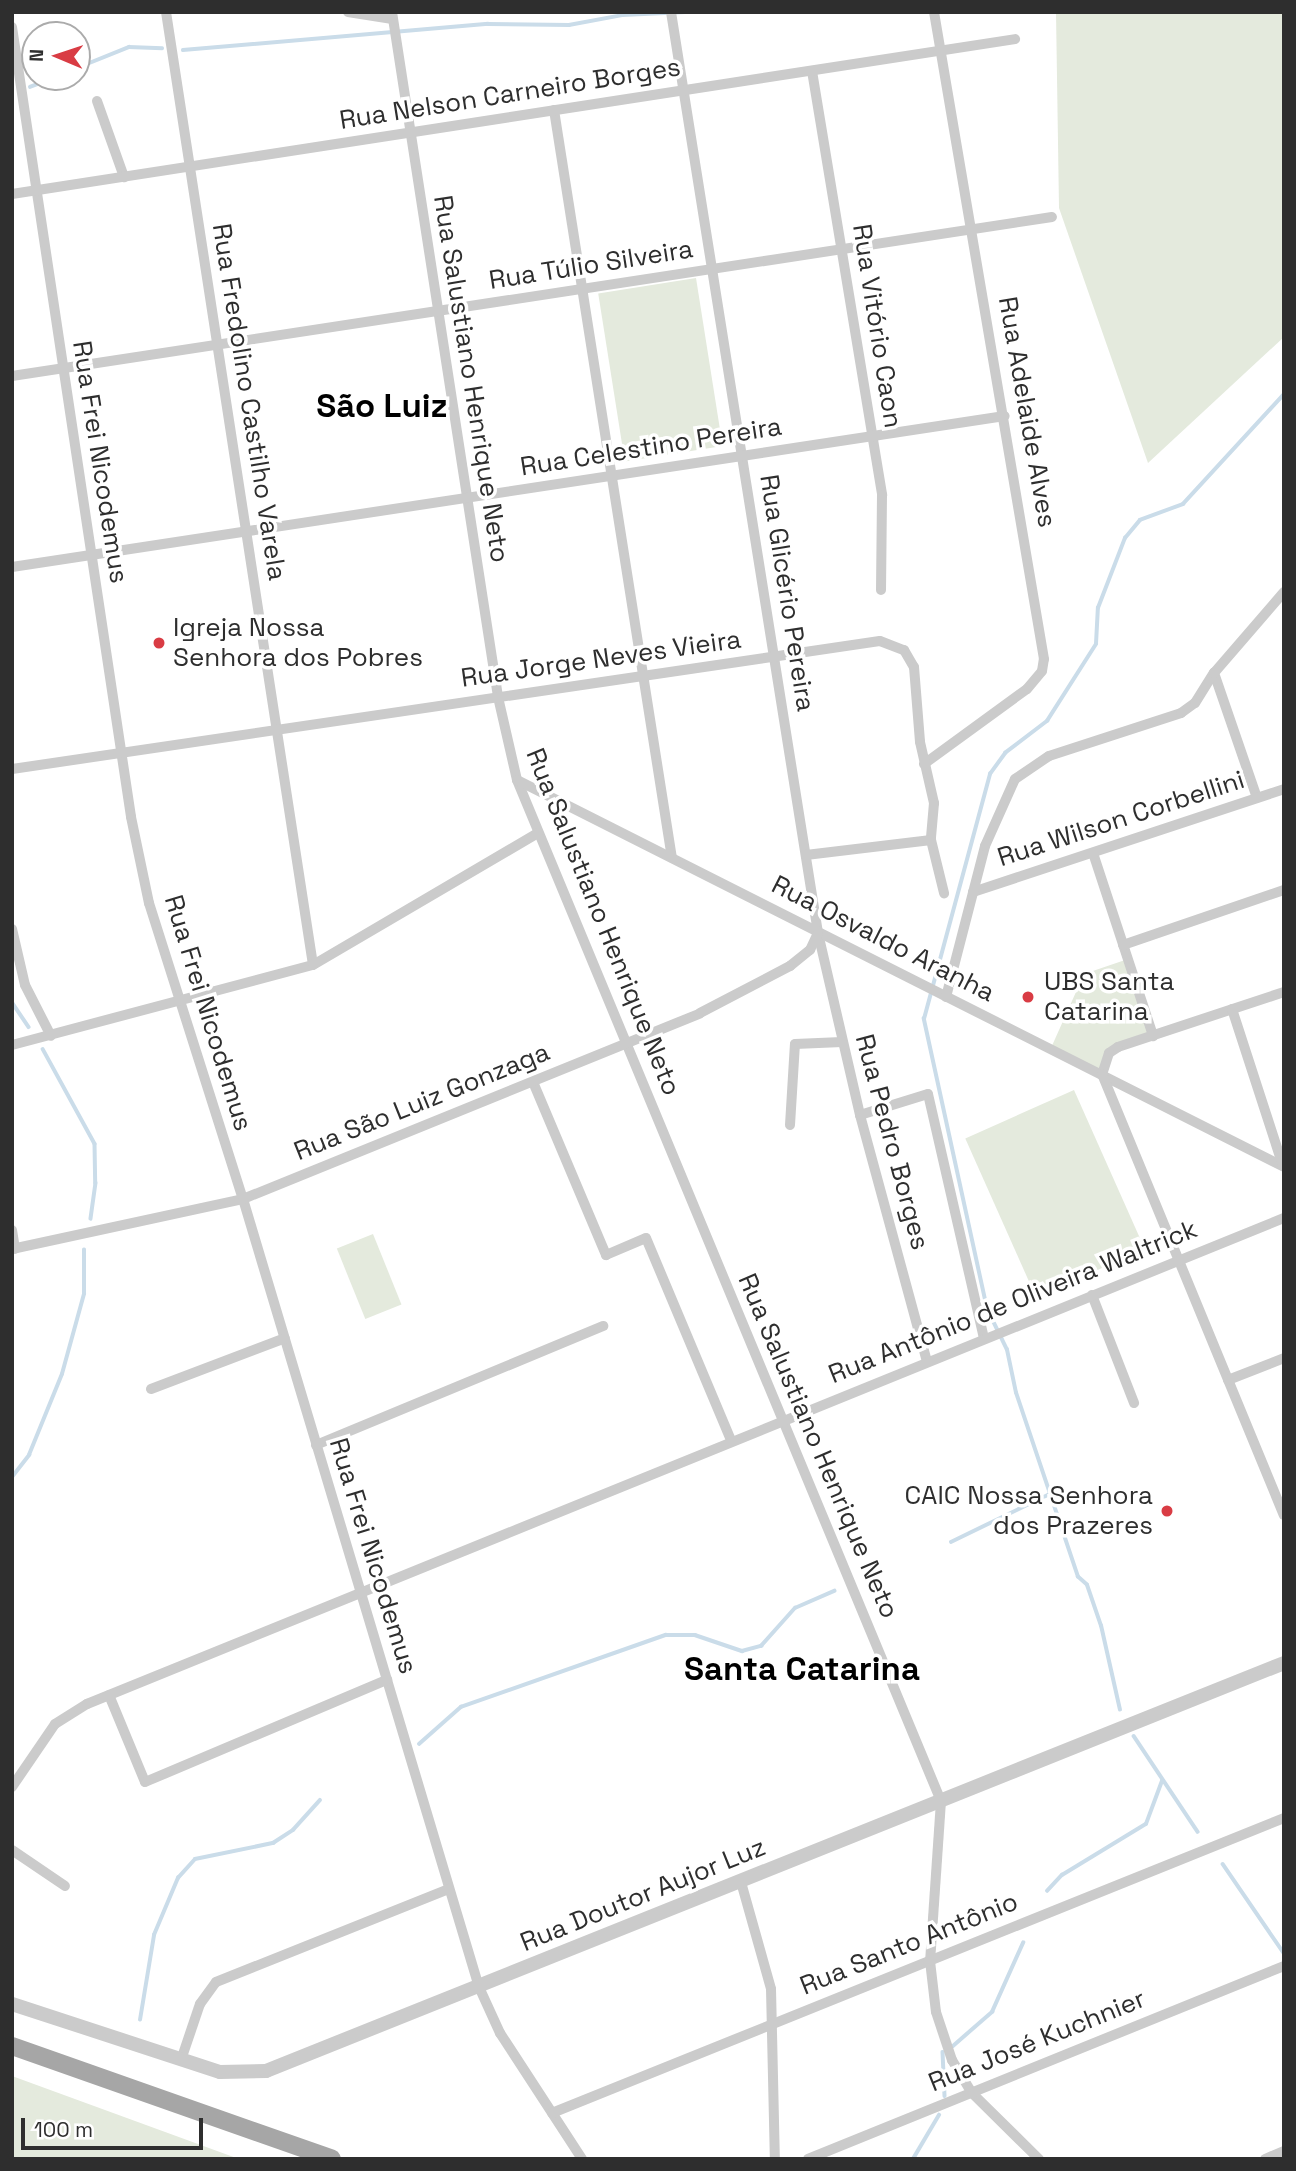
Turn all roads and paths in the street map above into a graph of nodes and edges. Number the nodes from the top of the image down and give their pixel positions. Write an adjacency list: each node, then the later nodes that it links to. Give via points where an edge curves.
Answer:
1 (166, 12): 14 (street, Rua Fredolino Castilho Varela)
2 (348, 12): 5 (street)
3 (671, 12): 10 (street, Rua Glicério Pereira)
4 (934, 12): 8 (street, Rua Adelaide Alves)
5 (392, 19): 13 (street, Rua Salustiano Henrique Neto)
6 (12, 27): 16 (street, Rua Frei Nicodemus)
7 (1015, 39): 8 (street, Rua Nelson Carneiro Borges)
8 (941, 51): 9 (street, Rua Nelson Carneiro Borges); 19 (street, Rua Adelaide Alves)
9 (812, 71): 10 (street, Rua Nelson Carneiro Borges); 20 (street, Rua Vitório Caon)
10 (683, 91): 12 (street, Rua Nelson Carneiro Borges); 21 (street, Rua Glicério Pereira)
11 (97, 101): 15 (street)
12 (554, 110): 13 (street, Rua Nelson Carneiro Borges); 22 (street)
13 (410, 133): 14 (street, Rua Nelson Carneiro Borges); 23 (street, Rua Salustiano Henrique Neto)
14 (190, 167): 15 (street, Rua Nelson Carneiro Borges); 24 (street, Rua Fredolino Castilho Varela)
15 (124, 177): 16 (street, Rua Nelson Carneiro Borges)
16 (36, 191): 17 (street, Rua Nelson Carneiro Borges); 25 (street, Rua Frei Nicodemus)
17 (12, 194)
18 (1052, 218): 19 (street, Rua Túlio Silveira)
19 (972, 230): 20 (street, Rua Túlio Silveira); 27 (street, Rua Adelaide Alves)
20 (841, 250): 21 (street, Rua Túlio Silveira); 28 (street, Rua Vitório Caon)
21 (712, 270): 22 (street, Rua Túlio Silveira); 29 (street, Rua Glicério Pereira)
22 (582, 289): 23 (street, Rua Túlio Silveira); 30 (street)
23 (438, 311): 24 (street, Rua Túlio Silveira); 31 (street, Rua Salustiano Henrique Neto)
24 (217, 345): 25 (street, Rua Túlio Silveira); 32 (street, Rua Fredolino Castilho Varela)
25 (63, 369): 26 (street, Rua Túlio Silveira); 33 (street, Rua Frei Nicodemus)
26 (12, 376)
27 (1005, 416): 28 (street, Rua Celestino Pereira); 43 (street, Rua Adelaide Alves, via 1040,618 1042,671 1027,689)
28 (872, 436): 29 (street, Rua Celestino Pereira); 35 (street, Rua Vitório Caon, via 883,504)
29 (742, 456): 30 (street, Rua Celestino Pereira); 37 (street, Rua Glicério Pereira)
30 (613, 476): 31 (street, Rua Celestino Pereira); 39 (street)
31 (467, 498): 32 (street, Rua Celestino Pereira); 40 (street, Rua Salustiano Henrique Neto)
32 (246, 531): 33 (street, Rua Celestino Pereira); 41 (street, Rua Fredolino Castilho Varela)
33 (92, 555): 34 (street, Rua Celestino Pereira); 42 (street, Rua Frei Nicodemus)
34 (12, 567)
35 (881, 590)
36 (1284, 592): 38 (street)
37 (774, 656): 39 (street, Rua Jorge Neves Vieira); 43 (street, Rua Jorge Neves Vieira, via 872,642 904,650 917,682); 51 (street, Rua Glicério Pereira)
38 (1214, 673): 47 (street); 54 (street, via 1195,703 1181,713 1030,764 1015,779 995,816)
39 (646, 675): 40 (street, Rua Jorge Neves Vieira); 52 (street)
40 (498, 696): 41 (street, Rua Jorge Neves Vieira); 45 (street, Rua Salustiano Henrique Neto)
41 (277, 729): 42 (street, Rua Jorge Neves Vieira); 59 (street, Rua Fredolino Castilho Varela)
42 (121, 752): 44 (street, Rua Jorge Neves Vieira); 62 (street, Rua Frei Nicodemus, via 139,863)
43 (924, 764): 49 (street, via 934,803)
44 (12, 769)
45 (517, 780): 48 (street, Rua Salustiano Henrique Neto); 52 (street, Rua Osvaldo Aranha)
46 (1284, 789): 47 (street, Rua Wilson Corbellini)
47 (1257, 798): 50 (street, Rua Wilson Corbellini)
48 (538, 832): 59 (street); 67 (street, Rua Salustiano Henrique Neto)
49 (931, 840): 51 (street); 55 (street)
50 (1093, 853): 54 (street, Rua Wilson Corbellini); 58 (street)
51 (806, 855): 57 (street, Rua Glicério Pereira)
52 (672, 858): 57 (street, Rua Osvaldo Aranha)
53 (1284, 890): 58 (street)
54 (973, 892): 61 (street)
55 (944, 893)
56 (12, 929): 64 (street, via 25,985)
57 (818, 933): 61 (street, Rua Osvaldo Aranha); 66 (street, Rua Pedro Borges); 67 (street, Rua São Luiz Gonzaga, via 810,950 790,967 737,996)
58 (1123, 944): 65 (street)
59 (313, 965): 62 (street)
60 (1284, 992): 63 (street)
61 (942, 996): 69 (street, Rua Osvaldo Aranha)
62 (181, 1003): 64 (street); 74 (street, Rua Frei Nicodemus)
63 (1232, 1009): 65 (street); 73 (street)
64 (51, 1036): 68 (street)
65 (1153, 1036): 69 (street, via 1109,1054)
66 (842, 1042): 71 (street, Rua Pedro Borges); 72 (street, via 795,1044)
67 (626, 1044): 70 (street, Rua São Luiz Gonzaga); 88 (street, Rua Salustiano Henrique Neto)
68 (12, 1045)
69 (1102, 1073): 73 (street, Rua Osvaldo Aranha); 78 (street)
70 (533, 1082): 74 (street, Rua São Luiz Gonzaga); 89 (street, via 606,1255 646,1238)
71 (860, 1115): 81 (street, via 928,1094); 84 (street, Rua Pedro Borges)
72 (790, 1125)
73 (1283, 1166)
74 (243, 1199): 77 (street, Rua São Luiz Gonzaga); 82 (street, Rua Frei Nicodemus)
75 (1284, 1218): 78 (street, Rua Antônio de Oliveira Waltrick)
76 (12, 1230): 77 (street)
77 (14, 1249)
78 (1179, 1260): 79 (street, Rua Antônio de Oliveira Waltrick); 85 (street)
79 (1091, 1295): 81 (street, Rua Antônio de Oliveira Waltrick); 87 (street)
80 (603, 1325): 90 (street)
81 (988, 1336): 84 (street, Rua Antônio de Oliveira Waltrick)
82 (285, 1338): 86 (street); 90 (street, Rua Frei Nicodemus)
83 (1284, 1357): 85 (street)
84 (927, 1361): 88 (street, Rua Antônio de Oliveira Waltrick)
85 (1228, 1380): 91 (street)
86 (151, 1389)
87 (1134, 1403)
88 (782, 1419): 89 (street, Rua Antônio de Oliveira Waltrick); 97 (street, Rua Salustiano Henrique Neto)
89 (731, 1440): 92 (street, Rua Antônio de Oliveira Waltrick)
90 (316, 1445): 92 (street, Rua Frei Nicodemus)
91 (1283, 1509)
92 (360, 1592): 94 (street, Rua Frei Nicodemus); 95 (street, Rua Antônio de Oliveira Waltrick)
93 (1284, 1663): 97 (street, Rua Doutor Aujor Luz)
94 (387, 1680): 95 (street, via 145,1782); 102 (street, Rua Frei Nicodemus)
95 (109, 1695): 96 (street, Rua Antônio de Oliveira Waltrick, via 55,1724)
96 (12, 1787)
97 (941, 1801): 100 (street, Rua Doutor Aujor Luz); 103 (street)
98 (1284, 1818): 103 (street, Rua Santo Antônio)
99 (12, 1850): 101 (street)
100 (741, 1882): 105 (street, Rua Doutor Aujor Luz); 107 (street, via 771,1989)
101 (65, 1886)
102 (449, 1889): 105 (street, Rua Frei Nicodemus); 109 (street, via 223,1977 200,2004)
103 (930, 1961): 107 (street, Rua Santo Antônio); 110 (street, via 943,2038)
104 (1284, 1966): 110 (street, Rua José Kuchnier)
105 (478, 1987): 109 (street, Rua Doutor Aujor Luz, via 267,2071 220,2072); 111 (street, Rua Frei Nicodemus, via 500,2033)
106 (12, 2004): 109 (street, Rua Doutor Aujor Luz)
107 (771, 2025): 111 (street, Rua Santo Antônio); 116 (street)
108 (12, 2046): 114 (main road)
109 (181, 2060)
110 (972, 2093): 112 (street); 117 (street, Rua José Kuchnier)
111 (552, 2113): 115 (street, Rua Frei Nicodemus)
112 (1028, 2148): 118 (street); 119 (street)
113 (1284, 2151): 120 (street)
114 (332, 2159)
115 (582, 2159)
116 (775, 2159)
117 (808, 2159)
118 (1019, 2159)
119 (1039, 2159)
120 (1265, 2159)

